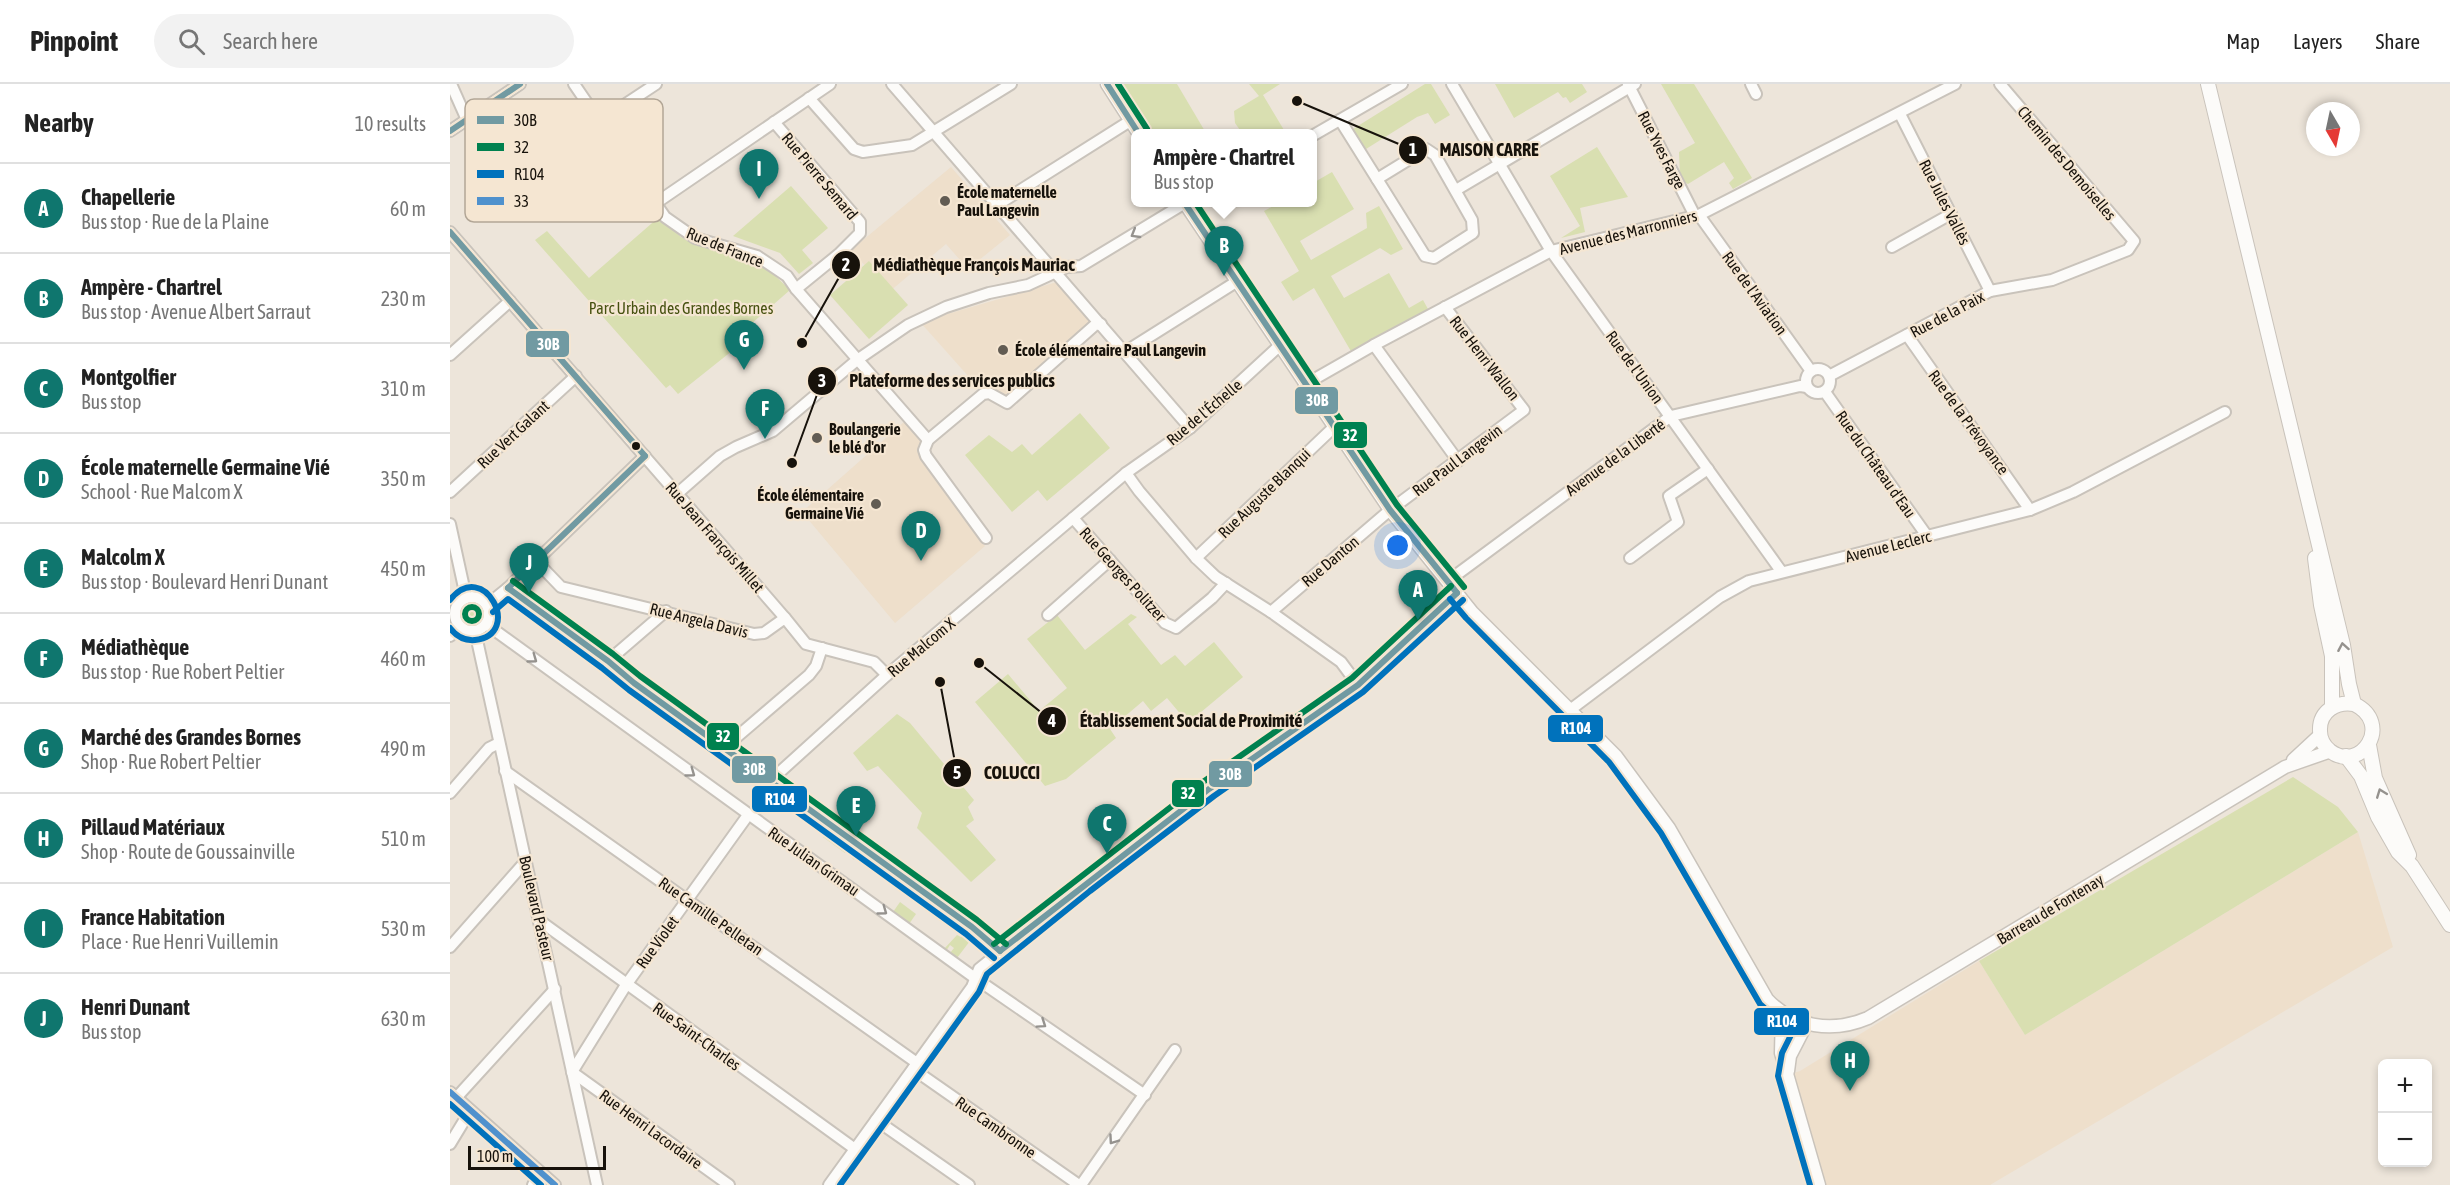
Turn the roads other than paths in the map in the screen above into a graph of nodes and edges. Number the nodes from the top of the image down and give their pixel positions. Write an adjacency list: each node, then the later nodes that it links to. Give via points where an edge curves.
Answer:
1 (451, 84): 20 (street)
2 (520, 84): 16 (street)
3 (574, 84): 17 (street, Rue de France)
4 (656, 84): 18 (street)
5 (830, 84): 15 (street)
6 (892, 84): 27 (street)
7 (1011, 84): 27 (street)
8 (1107, 84): 21 (street)
9 (1402, 84): 22 (street)
10 (1452, 84): 29 (street, Rue de l'Union)
11 (1955, 84): 19 (street, Avenue des Marronniers)
12 (2000, 84): 40 (street, Chemin des Demoiselles)
13 (2208, 84): 72 (main road)
14 (1631, 85): 29 (street); 38 (street, Rue Yves Farge)
15 (808, 98): 24 (street); 27 (street, via 854,149 864,152 912,145)
16 (498, 99)
17 (585, 99)
18 (633, 99)
19 (1900, 114): 37 (street, Rue Jules Vallès); 38 (street, Avenue des Marronniers)
20 (465, 116)
21 (1130, 120): 25 (street); 33 (street)
22 (1340, 120): 28 (street); 30 (street)
23 (465, 121): 26 (street)
24 (774, 122): 32 (street); 45 (street, Rue Pierre Semard, via 860,222 860,233)
25 (1136, 129)
26 (450, 131)
27 (935, 131): 33 (street)
28 (1317, 133)
29 (1500, 166): 31 (street); 42 (street, Rue de l'Union)
30 (1377, 179): 31 (street, via 1426,149 1435,155); 31 (street, via 1425,256 1434,258 1473,233 1472,220)
31 (1456, 190)
32 (663, 199)
33 (997, 205): 43 (street)
34 (1178, 207): 43 (street, one-way to 43, via 1082,266)
35 (1187, 207): 44 (street)
36 (663, 214): 45 (street, Rue de France, via 695,238 757,256 787,276)
37 (1951, 214): 41 (street); 46 (street, Rue Jules Vallès)
38 (1697, 215): 42 (street, Avenue des Marronniers); 56 (street, Rue de l'Aviation)
39 (450, 232): 47 (street, Rue Jean François Millet)
40 (2134, 242): 46 (street, Rue de la Paix, via 2128,250 2052,280)
41 (1892, 247)
42 (1551, 251): 48 (street, Avenue des Marronniers); 64 (street, Rue de l'Union)
43 (1057, 272): 49 (street); 55 (street, via 1028,285 946,307 908,325)
44 (1236, 282): 52 (street); 53 (street)
45 (796, 289): 55 (street)
46 (1990, 291): 50 (street, Rue de la Paix)
47 (510, 302): 54 (street); 57 (street, Rue Jean François Millet)
48 (1445, 307): 51 (street, Avenue des Marronniers); 62 (street, Rue Henri Wallon)
49 (1101, 324): 53 (street); 67 (street, via 1095,325 1007,403 989,393 983,394)
50 (1907, 335): 58 (street, Rue de la Paix); 76 (street, Rue de la Prévoyance)
51 (1374, 345): 59 (street, Avenue des Marronniers); 69 (street)
52 (1278, 347): 59 (street); 65 (street, Rue de l'Échelle)
53 (1125, 352): 65 (street)
54 (450, 355)
55 (857, 360): 67 (street); 74 (street, via 773,431 720,456)
56 (1811, 371): 58 (street, via 1824,370); 60 (street)
57 (576, 376): 68 (street, Rue Jean François Millet); 73 (street, Rue Vert Galant)
58 (1829, 376): 61 (street)
59 (1304, 385): 66 (street)
60 (1807, 387): 61 (street, via 1813,393); 64 (street, Avenue de la Liberté)
61 (1825, 392): 79 (street, Rue du Château d'Eau)
62 (1524, 410): 69 (street, Rue Paul Langevin)
63 (2225, 412): 76 (street, Avenue Leclerc, via 2073,492)
64 (1671, 416): 70 (street, Rue de l'Union); 86 (street, Avenue de la Liberté)
65 (1190, 428): 71 (street, Rue de l'Échelle)
66 (1333, 428): 75 (street); 81 (street, Rue Auguste Blanqui)
67 (928, 440): 80 (street, via 926,456)
68 (645, 456): 74 (street, Rue Jean François Millet); 84 (street)
69 (1458, 460): 75 (street, Rue Paul Langevin)
70 (1708, 469): 82 (street, via 1669,496 1678,522); 85 (street, Rue de l'Union)
71 (1125, 473): 77 (street, Rue Georges Politzer); 81 (street)
72 (2301, 476): 104 (main road, one-way to 72); 105 (main road, via 2332,656)
73 (450, 492)
74 (678, 493): 95 (street, Rue Jean François Millet)
75 (1390, 510): 86 (street); 93 (street, Rue Danton)
76 (2030, 510): 79 (street, Avenue Leclerc)
77 (1073, 518): 83 (street, Rue Georges Politzer); 102 (street, Rue Malcom X)
78 (450, 524): 90 (street)
79 (1927, 536): 85 (street, Avenue Leclerc)
80 (986, 538)
81 (1196, 558): 87 (street)
82 (1630, 558)
83 (1110, 560): 87 (street, Rue Georges Politzer, via 1165,623 1176,628); 94 (street)
84 (536, 561): 88 (street); 92 (street, Rue Angela Davis, via 561,587)
85 (1781, 571): 106 (street, Avenue Leclerc, via 1749,581 1720,597)
86 (1448, 581): 89 (street)
87 (1226, 583): 93 (street)
88 (508, 588): 91 (street); 101 (street)
89 (1457, 593): 103 (street); 106 (street)
90 (458, 599): 91 (street, via 478,597); 97 (street, via 454,613)
91 (487, 605): 96 (street)
92 (666, 611): 95 (street, Rue Angela Davis, via 754,634 764,633); 101 (street)
93 (1271, 612): 103 (street, via 1341,662)
94 (1048, 615)
95 (785, 618): 100 (street, via 806,644)
96 (486, 624): 98 (street); 117 (street, Rue Julian Grimau, one-way to 117)
97 (460, 627): 98 (street); 99 (street)
98 (475, 631): 108 (street, Boulevard Pasteur)
99 (450, 636)
100 (822, 648): 102 (street, via 874,662); 110 (street, via 809,675)
101 (608, 661): 110 (street)
102 (887, 675): 115 (street, Rue Malcom X)
103 (1358, 685): 124 (street, via 1209,789)
104 (2354, 704): 105 (main road); 109 (main road, via 2370,717 2373,731)
105 (2332, 707): 107 (main road, via 2322,719)
106 (1570, 710): 128 (street, via 1616,756 1669,828 1767,999)
107 (2320, 735): 111 (main road); 113 (street, Barreau de Fontenay)
108 (499, 743): 114 (street, Boulevard Pasteur); 116 (street, via 489,748)
109 (2368, 745): 112 (main road, via 2359,753); 119 (main road, one-way to 109, via 2375,778)
110 (725, 747): 115 (street)
111 (2331, 751): 112 (main road); 113 (street, Barreau de Fontenay)
112 (2346, 756): 119 (main road, via 2361,776 2398,852)
113 (2285, 767): 129 (street, Barreau de Fontenay, via 1884,1010 1845,1025)
114 (505, 771): 118 (street, Boulevard Pasteur); 120 (street, Rue Camille Pelletan)
115 (771, 780): 124 (street)
116 (450, 793)
117 (748, 815): 120 (street, Rue Violet); 125 (street, Rue Julian Grimau, one-way to 125)
118 (526, 861): 121 (street, Boulevard Pasteur); 123 (street)
119 (2412, 866): 122 (main road)
120 (688, 900): 126 (street, Rue Violet); 131 (street, Rue Camille Pelletan)
121 (540, 921): 126 (street, Rue Saint-Charles); 127 (street, Boulevard Pasteur)
122 (2450, 925)
123 (450, 947)
124 (1000, 951): 125 (street, via 979,969)
125 (975, 978): 131 (street); 135 (street, Rue Julian Grimau, one-way to 135)
126 (626, 985): 132 (street, Rue Violet); 139 (street, Rue Saint-Charles)
127 (555, 989): 132 (street, Boulevard Pasteur); 134 (street)
128 (1782, 1012): 129 (street, Barreau de Fontenay); 133 (street, via 1781,1053)
129 (1807, 1023): 133 (street, via 1791,1056)
130 (1175, 1050): 135 (street)
131 (915, 1066): 137 (street); 147 (street, Rue Cambronne)
132 (572, 1072): 143 (street, Boulevard Pasteur); 144 (street, Rue Henri Lacordaire)
133 (1787, 1075): 148 (street)
134 (453, 1095): 136 (street)
135 (1145, 1095): 147 (street, one-way to 147)
136 (470, 1111): 138 (street); 140 (street)
137 (876, 1119): 139 (street); 146 (street)
138 (450, 1144)
139 (855, 1149): 145 (street)
140 (540, 1173): 141 (street); 142 (street)
141 (533, 1185)
142 (555, 1185)
143 (597, 1185)
144 (729, 1185)
145 (829, 1185)
146 (969, 1185)
147 (1080, 1185)
148 (1819, 1185)

